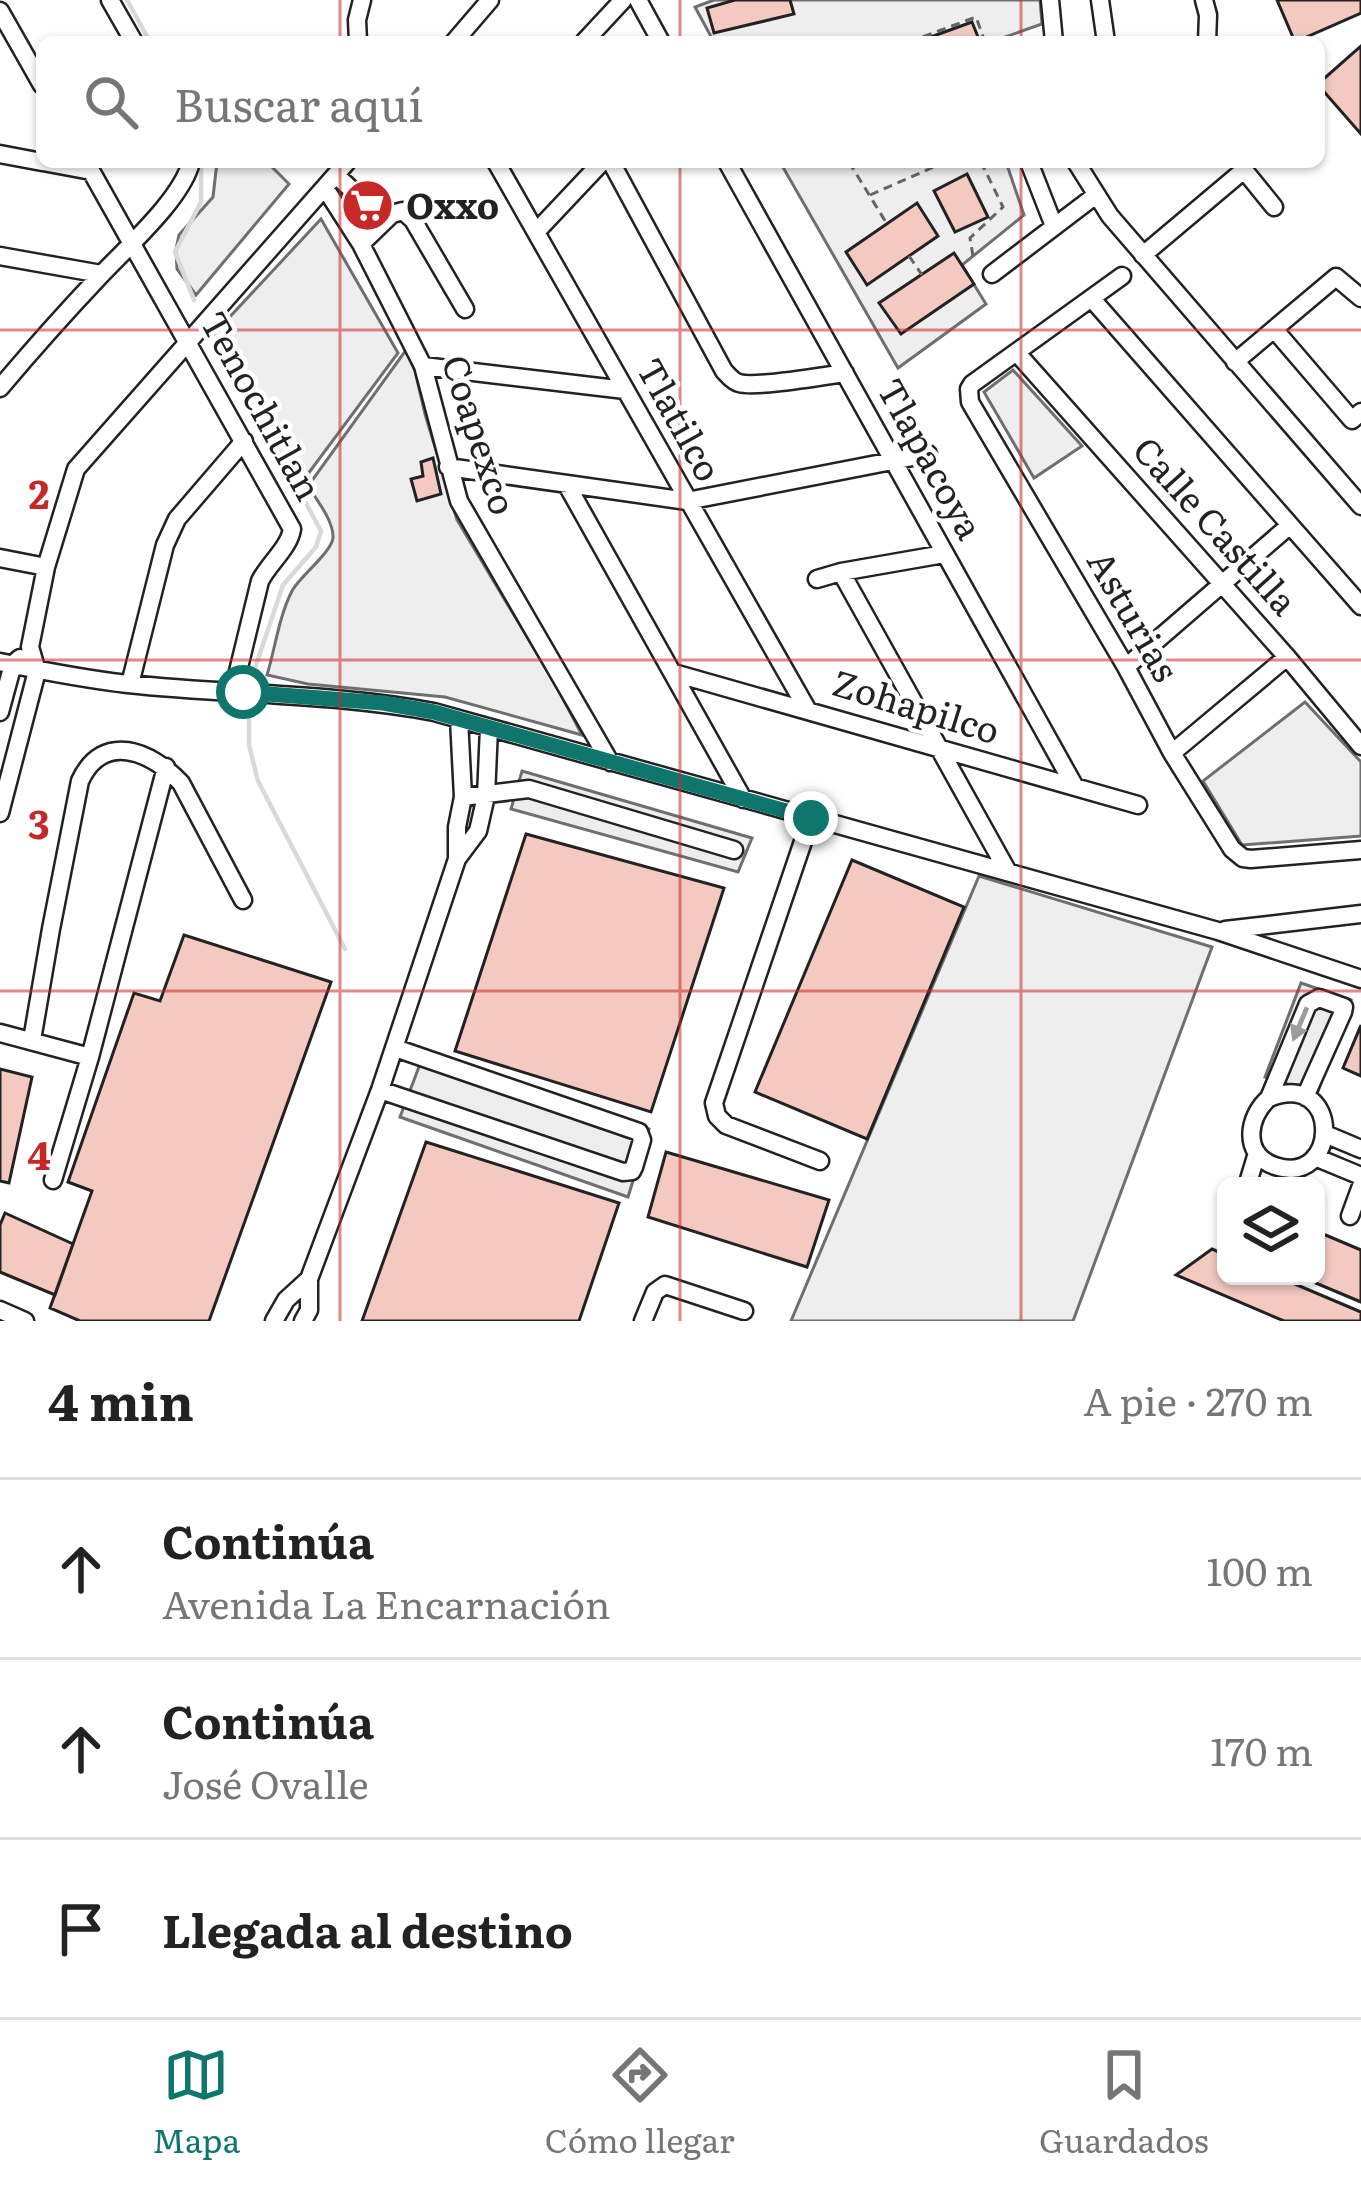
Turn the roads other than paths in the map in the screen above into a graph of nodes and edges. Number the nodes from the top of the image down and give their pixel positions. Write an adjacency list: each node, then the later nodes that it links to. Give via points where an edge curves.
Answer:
1 (110, 0): 10 (street)
2 (362, 0): 11 (street)
3 (490, 0): 12 (street)
4 (623, 0): 13 (street)
5 (638, 0): 14 (street)
6 (1050, 0): 15 (street)
7 (1100, 0): 16 (street)
8 (1204, 0): 17 (street)
9 (0, 10): 18 (street)
10 (131, 36)
11 (358, 36)
12 (459, 36)
13 (590, 36)
14 (658, 36)
15 (1053, 36)
16 (1105, 36)
17 (1207, 36)
18 (36, 74)
19 (0, 154): 20 (street)
20 (36, 161)
21 (90, 168): 37 (street, Tenochitlan)
22 (189, 168): 37 (street)
23 (499, 168): 36 (street, Tlatilco)
24 (600, 168): 36 (street)
25 (609, 168): 54 (street, via 733,381)
26 (730, 168): 54 (street, Tlapacoya)
27 (1031, 168): 35 (street)
28 (1080, 168): 33 (street)
29 (1238, 168): 39 (street)
30 (1242, 168): 34 (street)
31 (336, 175): 32 (street); 38 (street, Coapexco); 48 (street)
32 (354, 192)
33 (1096, 195): 35 (street); 39 (street)
34 (1274, 206)
35 (1054, 226): 42 (street)
36 (536, 232): 56 (street, Tlatilco)
37 (132, 244): 41 (street); 48 (street, Tenochitlan)
38 (361, 244): 46 (street, via 392,214 408,214); 53 (street, Coapexco)
39 (1143, 255): 52 (street)
40 (0, 256): 41 (street)
41 (101, 274): 51 (street)
42 (992, 274)
43 (1122, 277): 45 (street)
44 (1361, 298): 47 (street, via 1336,277)
45 (1092, 299): 49 (street); 65 (street)
46 (465, 309)
47 (1274, 329): 52 (street); 57 (street, via 1352,419)
48 (192, 338): 58 (street, Tenochitlan); 68 (street, via 76,469)
49 (1017, 353): 71 (street, Calle Castilla); 76 (street, Asturias, via 972,383 970,402)
50 (0, 355): 51 (street)
51 (25, 359): 55 (street)
52 (1235, 362): 64 (street)
53 (423, 366): 56 (street); 61 (street, Coapexco)
54 (845, 373): 60 (street, Tlapacoya)
55 (0, 388)
56 (625, 390): 63 (street, Tlatilco)
57 (1361, 412)
58 (244, 441): 79 (street, via 177,519); 80 (street, Tenochitlan, via 292,536 260,580)
59 (928, 454): 60 (street)
60 (893, 461): 63 (street); 66 (street, Tlapacoya)
61 (448, 467): 62 (street); 88 (street, Coapexco, via 473,529)
62 (567, 484): 63 (street); 78 (street)
63 (687, 501): 81 (street, Tlatilco)
64 (1361, 506)
65 (1289, 526): 71 (street); 72 (street)
66 (944, 554): 69 (street); 91 (street, Tlapacoya)
67 (0, 558): 68 (street)
68 (46, 567): 73 (street)
69 (842, 572): 70 (street); 86 (street)
70 (817, 579)
71 (1221, 584): 74 (street, Calle Castilla); 76 (street)
72 (1361, 606)
73 (30, 646): 75 (street); 77 (street)
74 (1287, 657): 85 (street, Calle Castilla); 87 (street)
75 (7, 663): 77 (street); 82 (street)
76 (1126, 667): 87 (street, Asturias)
77 (37, 671): 79 (street); 90 (street)
78 (674, 673): 81 (street, Zohapilco); 94 (street)
79 (130, 684): 80 (street)
80 (246, 692): 83 (street, via 383,703)
81 (807, 709): 86 (street, Zohapilco)
82 (0, 712)
83 (459, 719): 84 (street); 93 (street)
84 (489, 728): 88 (street); 92 (street)
85 (1361, 746)
86 (941, 750): 91 (street, Zohapilco); 101 (street)
87 (1172, 753): 99 (street, Asturias, via 1243,858)
88 (610, 762): 94 (street)
89 (166, 767): 102 (street); 107 (street, via 112,751 88,765 80,781); 109 (street)
90 (3, 783): 96 (street)
91 (1075, 788): 95 (street, Zohapilco)
92 (486, 796): 93 (street); 98 (street, via 529,789); 100 (street, via 478,831)
93 (463, 797): 100 (street)
94 (743, 799): 97 (street)
95 (1138, 805)
96 (0, 813)
97 (811, 818): 101 (street); 116 (street, via 714,1103 726,1125)
98 (734, 850)
99 (1361, 850)
100 (457, 859): 108 (street)
101 (1008, 872): 104 (street)
102 (243, 900)
103 (1361, 914): 104 (street)
104 (1218, 931): 105 (street)
105 (1361, 979)
106 (0, 1033): 107 (street)
107 (32, 1040): 109 (street)
108 (394, 1048): 110 (street); 110 (street, via 639,1132 634,1167 622,1172)
109 (90, 1057): 121 (street)
110 (380, 1090): 124 (street)
111 (1305, 1097): 112 (street); 112 (street, one-way to 112, via 1343,1012 1318,998 1308,1004); 113 (street, via 1322,1115)
112 (1269, 1098): 115 (street, via 1250,1130)
113 (1325, 1134): 114 (street); 117 (street)
114 (1361, 1149)
115 (1258, 1153): 117 (street, via 1277,1167); 119 (street)
116 (820, 1161)
117 (1308, 1162): 118 (street); 120 (street)
118 (1361, 1176)
119 (1250, 1177)
120 (1299, 1177)
121 (53, 1180)
122 (1361, 1186): 123 (street)
123 (1350, 1216)
124 (309, 1279): 128 (street); 129 (street)
125 (0, 1310): 127 (street)
126 (744, 1311): 130 (street, via 665,1285)
127 (25, 1321)
128 (274, 1321)
129 (303, 1321)
130 (643, 1321)

